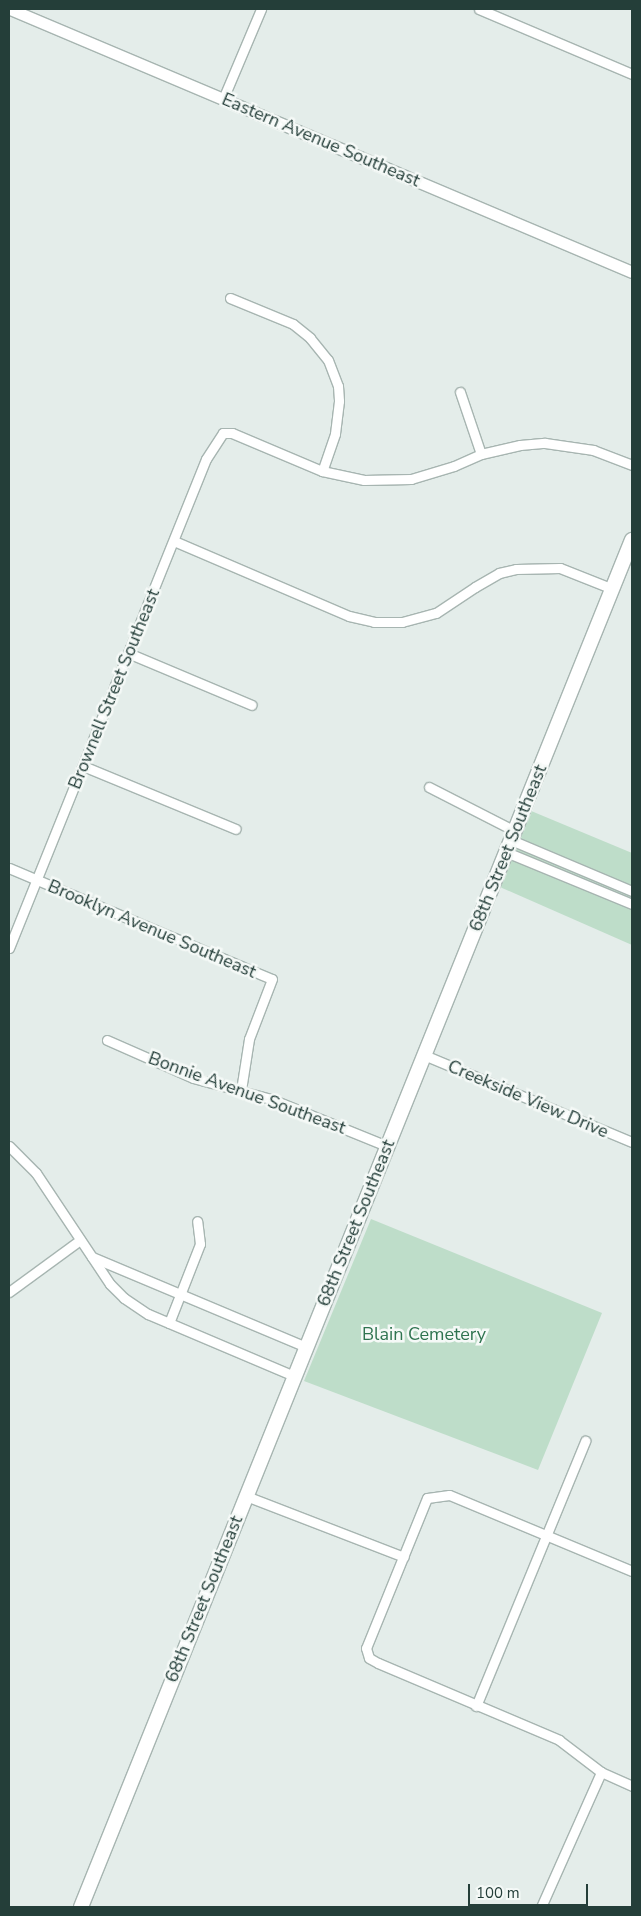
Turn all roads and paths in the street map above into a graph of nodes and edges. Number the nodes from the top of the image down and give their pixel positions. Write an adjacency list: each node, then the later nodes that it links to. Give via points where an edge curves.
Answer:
1 (10, 9): 5 (street, Eastern Avenue Southeast)
2 (260, 9): 5 (street)
3 (478, 9): 4 (street)
4 (632, 74)
5 (223, 99): 6 (street, Eastern Avenue Southeast)
6 (632, 272)
7 (230, 298): 11 (street, via 293,324 328,360 338,386 339,401 335,434)
8 (460, 392): 9 (street)
9 (481, 454): 10 (street, via 545,443 593,450); 11 (street, via 454,466 404,480 364,480)
10 (632, 465)
11 (322, 471): 13 (street, Brownell Street Southeast, via 232,433 223,433 206,459)
12 (632, 540): 14 (main road, 68th Street Southeast)
13 (174, 541): 14 (street, via 349,616 374,622 402,622 436,614 499,573 522,568 560,568); 15 (street, Brownell Street Southeast)
14 (613, 589): 20 (main road, 68th Street Southeast)
15 (128, 653): 16 (street); 17 (street, Brownell Street Southeast)
16 (252, 705)
17 (83, 766): 19 (street); 22 (street, Brownell Street Southeast)
18 (429, 787): 20 (street)
19 (236, 829)
20 (511, 841): 23 (street); 24 (street); 27 (main road, 68th Street Southeast)
21 (9, 868): 22 (street, Brooklyn Avenue Southeast)
22 (36, 880): 25 (street, Brownell Street Southeast); 28 (street, Brooklyn Avenue Southeast, via 272,979 249,1040)
23 (632, 891)
24 (632, 904)
25 (9, 948)
26 (107, 1040): 28 (street, Bonnie Avenue Southeast, via 193,1078)
27 (424, 1056): 29 (street, Creekside View Drive); 31 (main road, 68th Street Southeast)
28 (240, 1090): 31 (street, Bonnie Avenue Southeast, via 300,1109)
29 (632, 1142)
30 (9, 1146): 33 (street, via 36,1173)
31 (387, 1146): 38 (main road, 68th Street Southeast)
32 (197, 1221): 36 (street, via 200,1244)
33 (80, 1240): 34 (street); 35 (street)
34 (92, 1257): 36 (street); 37 (street, via 124,1298)
35 (9, 1292)
36 (181, 1295): 37 (street); 38 (street)
37 (169, 1324): 39 (street)
38 (306, 1347): 39 (main road, 68th Street Southeast)
39 (294, 1376): 41 (main road, 68th Street Southeast)
40 (585, 1442): 42 (street)
41 (246, 1496): 43 (street); 48 (main road, 68th Street Southeast)
42 (545, 1535): 43 (street, via 449,1496 427,1498); 44 (street); 45 (street)
43 (404, 1557): 45 (street, via 366,1648 369,1658)
44 (632, 1571)
45 (476, 1706): 46 (street, via 559,1740)
46 (601, 1772): 47 (street); 49 (street)
47 (632, 1786)
48 (81, 1907)
49 (541, 1907)

